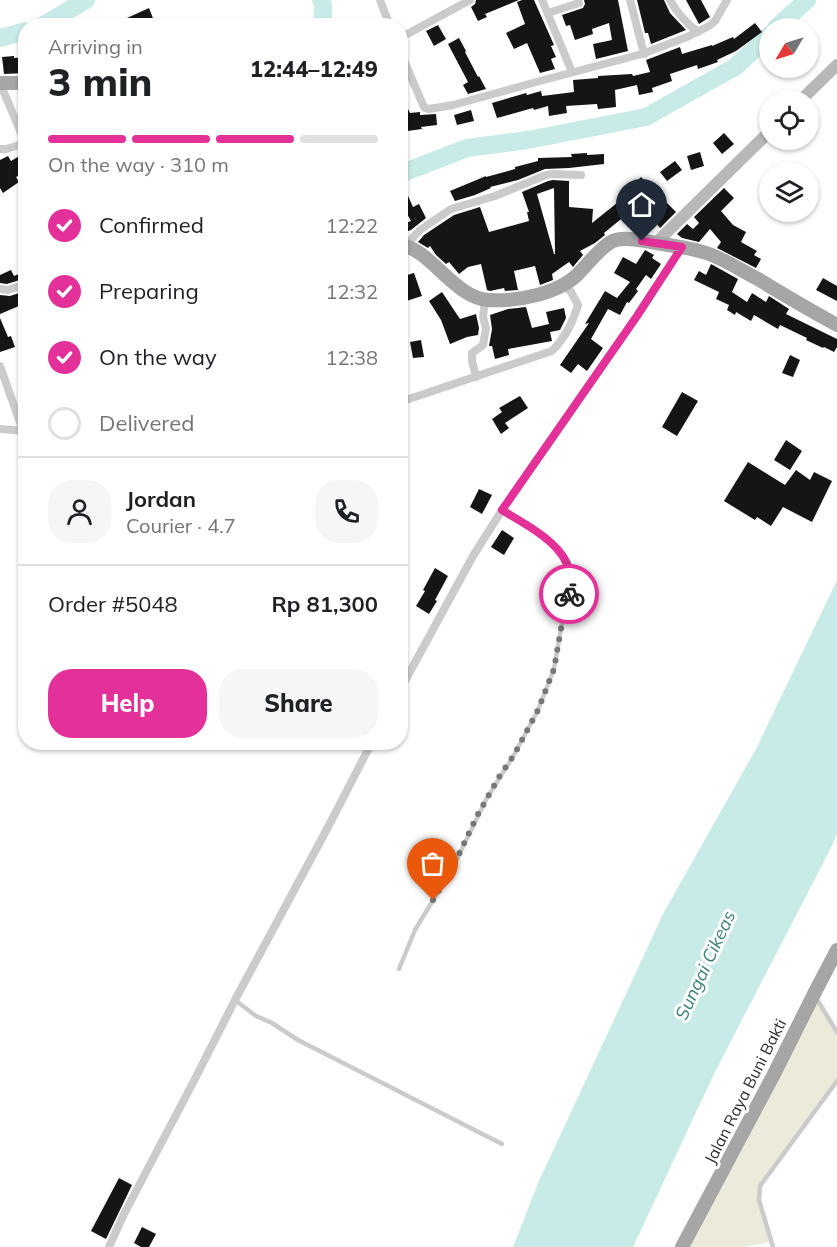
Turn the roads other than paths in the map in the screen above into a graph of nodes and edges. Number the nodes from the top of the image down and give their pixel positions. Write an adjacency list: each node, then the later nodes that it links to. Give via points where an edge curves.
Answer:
1 (380, 0): 9 (street)
2 (470, 0): 11 (street)
3 (542, 0): 8 (street)
4 (630, 0): 12 (street)
5 (670, 0): 10 (street)
6 (727, 0): 10 (street, via 712,24)
7 (579, 3): 8 (street)
8 (548, 13): 15 (street)
9 (387, 18)
10 (698, 32): 12 (street)
11 (408, 34)
12 (644, 54): 15 (street)
13 (837, 64): 18 (street)
14 (408, 70): 15 (street, via 427,109)
15 (572, 72)
16 (0, 83): 17 (main road); 19 (street)
17 (18, 83)
18 (811, 90)
19 (18, 127)
20 (759, 141): 25 (street)
21 (18, 146): 22 (street)
22 (0, 149)
23 (581, 175): 24 (street, via 546,175 495,196 450,208)
24 (408, 242)
25 (649, 242): 27 (main road); 28 (main road, via 610,242)
26 (408, 247): 31 (main road, via 456,285)
27 (682, 247): 32 (main road, via 711,254); 39 (street)
28 (564, 284): 31 (main road, via 516,298); 34 (street, via 578,305 560,344 552,351)
29 (18, 287): 30 (street)
30 (0, 289)
31 (485, 300): 34 (street, via 483,345 472,353)
32 (837, 325)
33 (0, 366): 36 (street)
34 (476, 377): 35 (street)
35 (408, 399)
36 (18, 414)
37 (0, 429): 38 (street)
38 (18, 430)
39 (502, 510): 40 (street); 43 (lane, via 553,545 569,567 571,590 554,669 538,710 415,930)
40 (408, 675)
41 (368, 750): 45 (street)
42 (837, 950): 44 (main road, Jalan Raya Buni Bakti)
43 (399, 969)
44 (814, 994): 46 (lane); 50 (main road, Jalan Raya Buni Bakti)
45 (235, 1000): 48 (lane, via 298,1040); 49 (street)
46 (837, 1032)
47 (837, 1082): 51 (lane, via 760,1186 759,1200)
48 (501, 1144)
49 (109, 1247)
50 (682, 1247)
51 (772, 1247)

